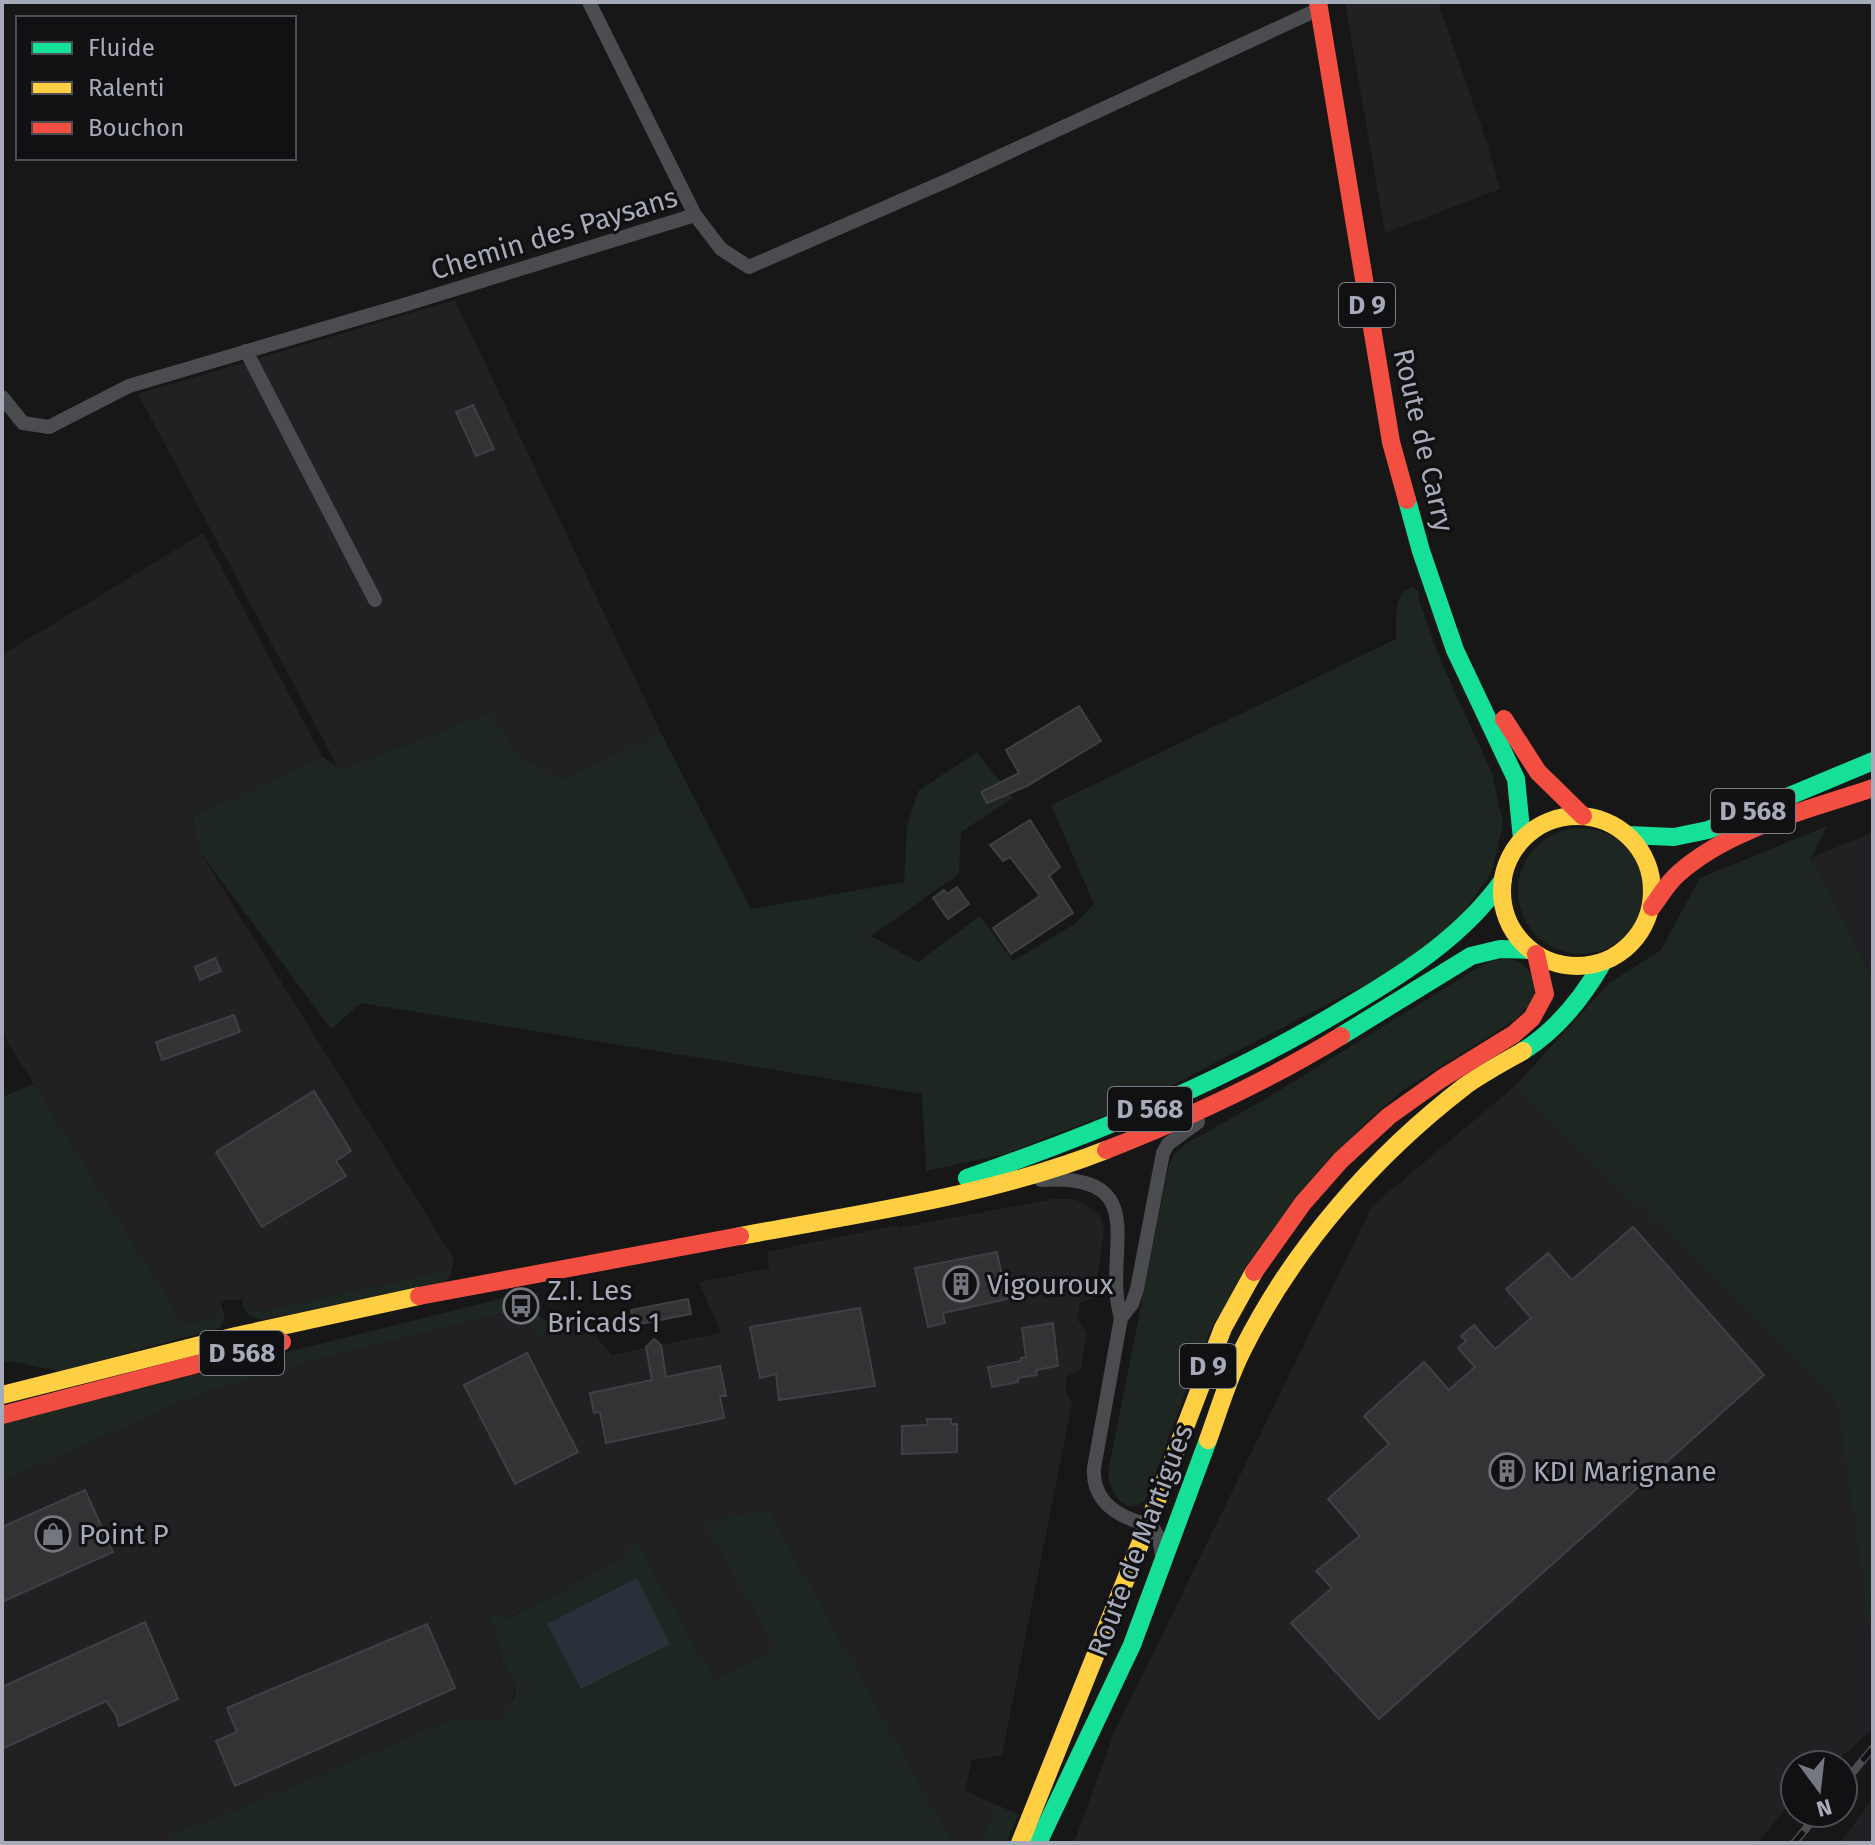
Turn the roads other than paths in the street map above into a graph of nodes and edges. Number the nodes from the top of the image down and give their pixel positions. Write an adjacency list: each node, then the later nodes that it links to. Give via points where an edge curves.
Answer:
1 (589, 2): 3 (street)
2 (1318, 5): 3 (street, Chemin des Paysans, via 968,171 749,267 721,249); 7 (main road, Route de Carry / D 9, via 1391,442)
3 (695, 215): 4 (street, Chemin des Paysans)
4 (246, 351): 5 (street, Chemin des Paysans, via 129,386 49,427 23,423); 6 (street)
5 (2, 397)
6 (375, 600)
7 (1439, 603): 10 (main road, Route de Carry / D 9, via 1532,765); 12 (main road, Route de Carry / D 9, via 1455,650 1516,779)
8 (1873, 761): 11 (main road, D 568, via 1708,830 1674,837)
9 (1873, 788): 14 (main road, D 568, via 1705,853 1680,871)
10 (1583, 816): 11 (main road, via 1607,821); 12 (main road, via 1561,817)
11 (1628, 835): 14 (main road, via 1650,868)
12 (1522, 839): 13 (main road)
13 (1503, 880): 15 (main road, via 1507,918); 19 (main road, D 568, via 1458,934 1395,979 1308,1033 1120,1123 934,1189)
14 (1652, 907): 16 (main road, via 1632,943)
15 (1533, 952): 16 (main road, via 1557,964); 17 (main road, D 568, via 1510,947 1471,956); 24 (main road, Route de Martigues / D 9, via 1545,994 1532,1018 1389,1116 1341,1160 1262,1258 1223,1328)
16 (1603, 962): 25 (main road, Route de Martigues / D 9, via 1554,1028 1468,1084 1403,1137 1278,1284 1241,1352)
17 (1248, 1088): 18 (main road, D 568, via 1125,1145); 21 (street, via 1178,1136 1163,1153 1137,1289)
18 (1008, 1182): 19 (main road, D 568); 21 (street, via 1076,1181 1107,1195 1119,1219 1115,1289)
19 (744, 1234): 20 (main road, D 568)
20 (480, 1287): 22 (main road, D 568, via 236,1336); 23 (main road, D 568)
21 (1121, 1318): 24 (street, via 1094,1482 1112,1510)
22 (2, 1395)
23 (2, 1415)
24 (1148, 1524): 25 (street, via 1160,1543); 26 (main road, Route de Martigues / D 9)
25 (1161, 1569): 27 (main road, Route de Martigues / D 9, via 1132,1645)
26 (1020, 1843)
27 (1038, 1843)

